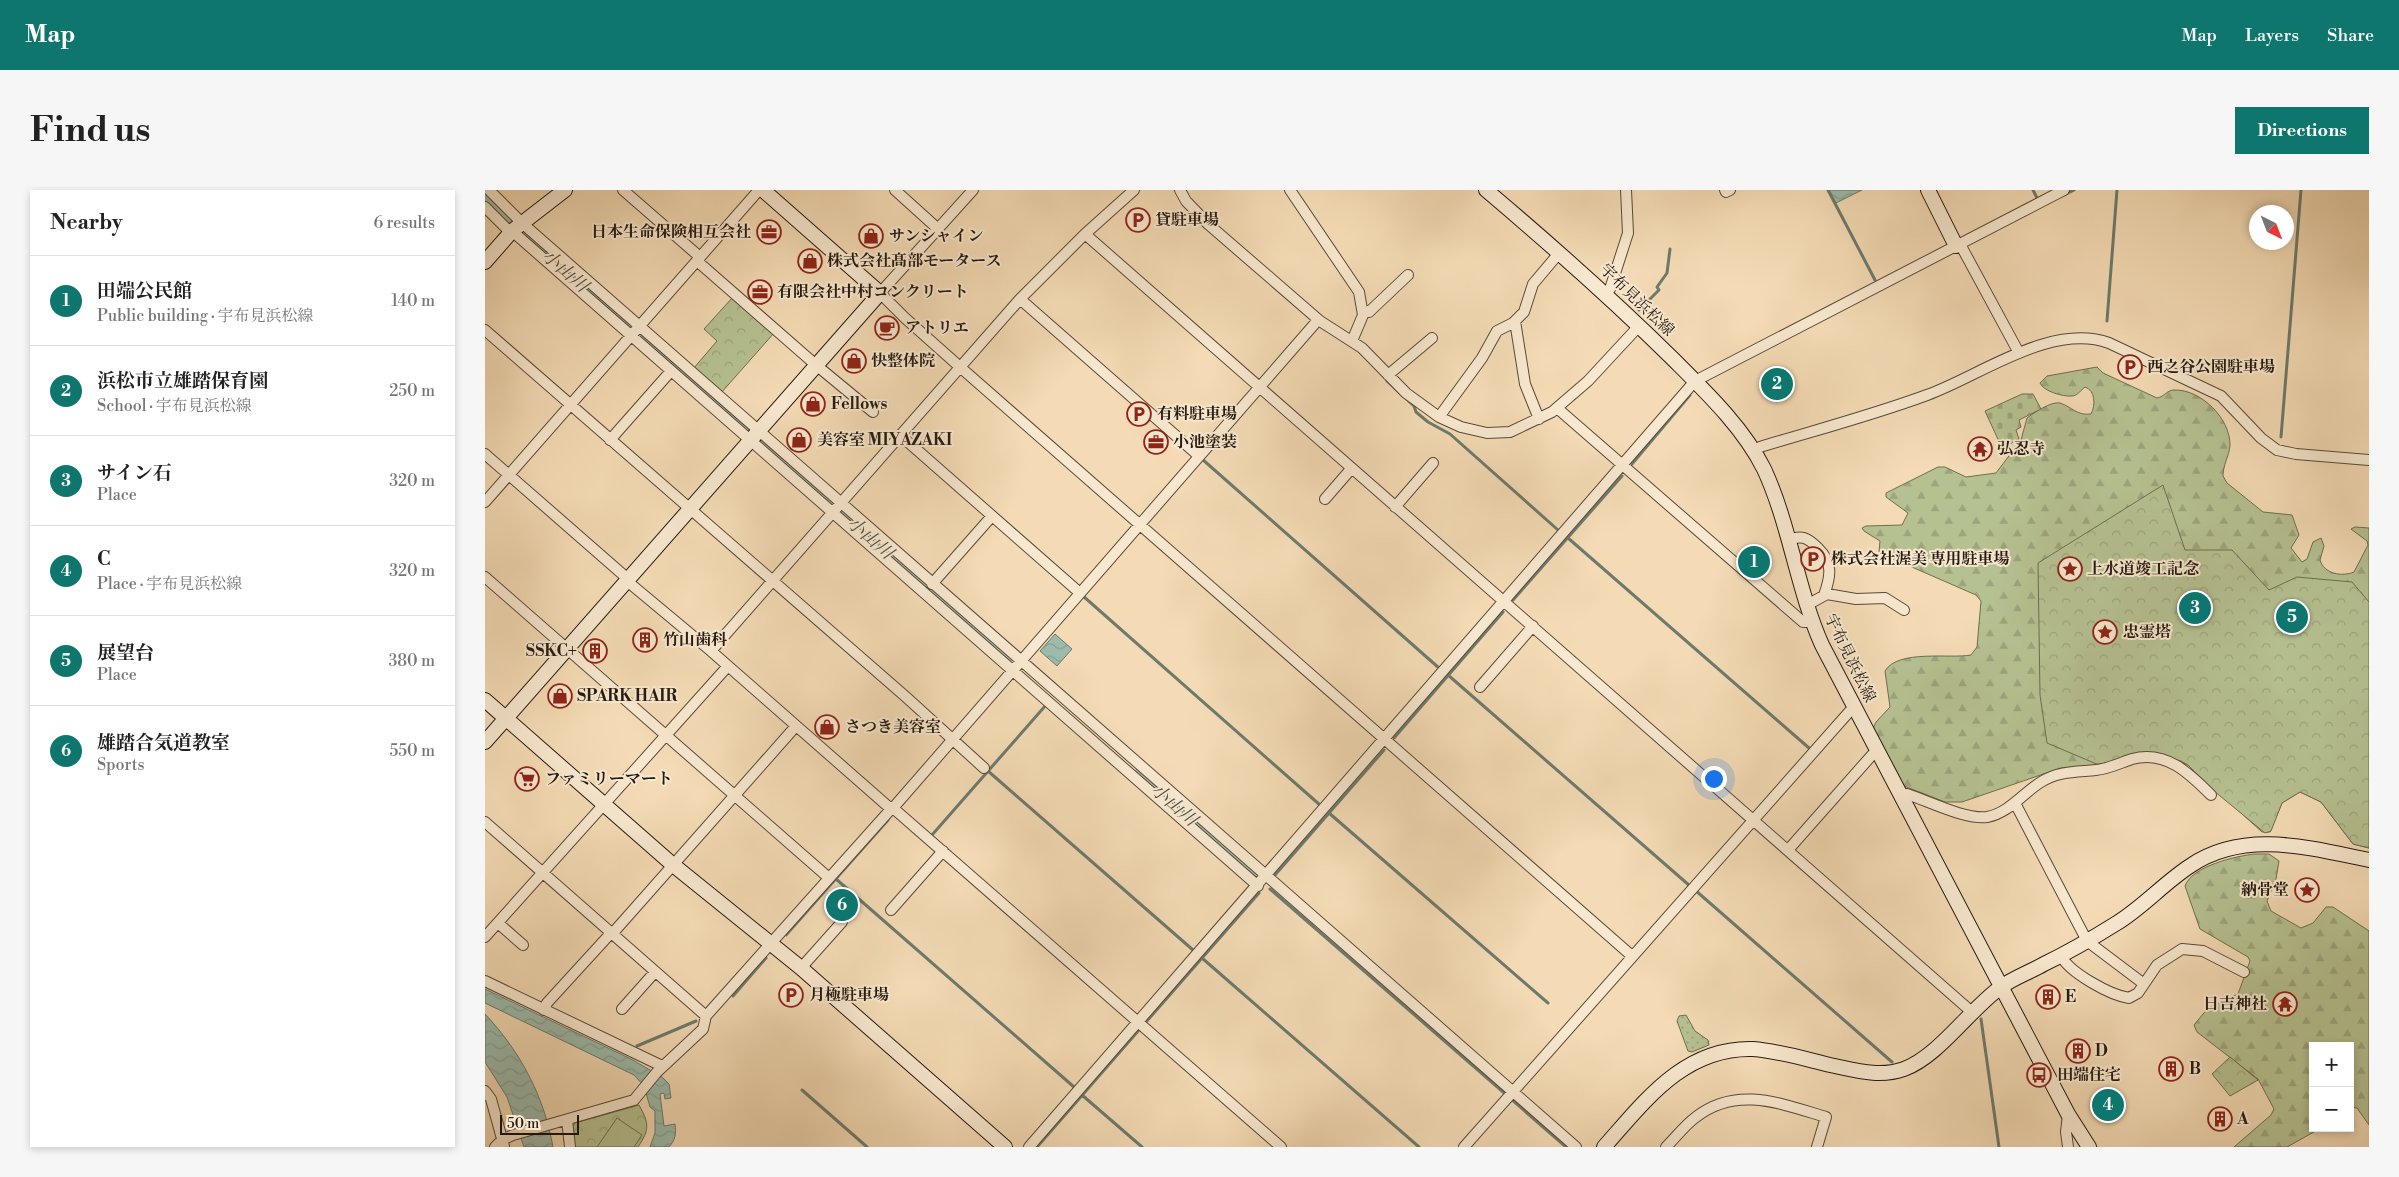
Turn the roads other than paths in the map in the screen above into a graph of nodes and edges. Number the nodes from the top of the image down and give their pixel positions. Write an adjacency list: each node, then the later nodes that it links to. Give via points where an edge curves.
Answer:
1 (489, 190): 18 (street)
2 (565, 190): 18 (street)
3 (623, 190): 23 (street)
4 (759, 190): 23 (street)
5 (763, 190): 26 (street)
6 (895, 190): 19 (street)
7 (973, 190): 19 (street)
8 (1134, 190): 20 (street)
9 (1180, 190): 30 (street, via 1208,224)
10 (1290, 190): 29 (street, via 1359,292)
11 (1486, 190): 22 (street, 宇布見浜松線)
12 (1627, 190): 27 (street, via 1627,239)
13 (1725, 190): 14 (street)
14 (1730, 190)
15 (1928, 190): 21 (street)
16 (2063, 190): 21 (street)
17 (485, 207): 18 (street)
18 (516, 228): 24 (street); 34 (street)
19 (937, 228): 26 (street)
20 (1085, 234): 28 (street); 43 (street)
21 (1958, 245): 37 (street); 42 (street)
22 (1560, 252): 27 (street, 宇布見浜松線); 31 (street, via 1533,284 1524,312)
23 (698, 259): 34 (street); 38 (street)
24 (485, 262)
25 (1408, 275): 29 (street, via 1369,312)
26 (880, 293): 38 (street); 39 (street)
27 (1606, 293): 32 (street, 宇布見浜松線)
28 (1020, 299): 39 (street); 54 (street)
29 (1363, 311): 36 (street)
30 (1318, 320): 36 (street); 43 (street)
31 (1515, 320): 47 (street, via 1497,331 1483,358); 48 (street, via 1523,374)
32 (1639, 326): 42 (street, 宇布見浜松線); 45 (street, via 1588,381)
33 (485, 330): 44 (street)
34 (635, 332): 40 (street); 44 (street); 50 (street)
35 (1432, 338): 41 (street)
36 (1352, 341): 41 (street)
37 (2019, 353): 52 (street, via 1927,395); 55 (street, via 2056,342 2101,340 2221,396 2277,450)
38 (816, 365): 46 (street); 50 (street)
39 (960, 367): 49 (street); 66 (street)
40 (671, 371): 50 (street); 51 (street)
41 (1388, 375): 47 (street)
42 (1695, 381): 52 (street, 宇布見浜松線); 57 (street)
43 (1259, 387): 54 (street); 58 (street)
44 (571, 405): 51 (street); 59 (street)
45 (1557, 408): 48 (street); 57 (street)
46 (873, 412)
47 (1439, 417): 48 (street, via 1474,431 1500,433 1519,429)
48 (1539, 419)
49 (900, 435): 64 (street); 65 (street)
50 (754, 436): 63 (street); 64 (street)
51 (610, 440): 63 (street)
52 (1754, 451): 67 (street, 宇布見浜松線, via 1772,489)
53 (485, 454): 59 (street)
54 (1199, 456): 66 (street)
55 (2369, 460)
56 (1433, 463): 62 (street)
57 (1623, 466): 74 (street); 77 (street, via 1803,622)
58 (1351, 469): 60 (street); 62 (street)
59 (509, 475): 61 (street); 69 (street)
60 (1325, 499)
61 (485, 502)
62 (1395, 507): 74 (street)
63 (690, 509): 69 (street); 70 (street)
64 (837, 509): 70 (street); 71 (street); 79 (street)
65 (992, 516): 71 (street); 72 (street)
66 (1140, 525): 72 (street); 91 (street)
67 (1787, 540): 73 (street, via 1798,536 1807,538 1825,555 1830,570); 75 (street, 宇布見浜松線)
68 (485, 577): 80 (street)
69 (627, 580): 80 (street); 81 (street)
70 (773, 582): 81 (street); 90 (street)
71 (932, 584): 79 (street)
72 (1080, 593): 83 (street)
73 (1825, 595): 75 (street); 76 (street, via 1885,598)
74 (1504, 603): 78 (street); 91 (street)
75 (1807, 605): 77 (street, 宇布見浜松線)
76 (1903, 610)
77 (1813, 622): 86 (street, 宇布見浜松線)
78 (1533, 626): 84 (street); 102 (street)
79 (984, 638): 83 (street)
80 (567, 648): 87 (street); 89 (street)
81 (711, 651): 82 (street)
82 (728, 666): 88 (street); 89 (street)
83 (1016, 667): 90 (street); 94 (street)
84 (1480, 687)
85 (485, 700): 87 (street)
86 (1855, 708): 93 (street, 宇布見浜松線); 102 (street)
87 (506, 718): 92 (street); 100 (street)
88 (796, 726): 96 (street); 101 (street)
89 (666, 735): 96 (street); 100 (street)
90 (952, 740): 95 (street); 101 (street)
91 (1385, 740): 109 (street); 120 (street)
92 (485, 742)
93 (1878, 752): 98 (street, 宇布見浜松線); 104 (street)
94 (1128, 765): 109 (street); 111 (street)
95 (984, 768)
96 (734, 795): 107 (street); 110 (street)
97 (2211, 795): 99 (street, via 2185,769 2141,758 2050,777)
98 (1902, 796): 99 (street, via 1907,794 1980,817 1995,814); 127 (street, 宇布見浜松線)
99 (2015, 803): 117 (street)
100 (604, 804): 107 (street); 108 (street)
101 (892, 809): 105 (street); 110 (street)
102 (1753, 820): 104 (street); 120 (street)
103 (485, 822): 108 (street)
104 (1788, 850): 130 (street)
105 (943, 852): 112 (street); 132 (street)
106 (2369, 860): 117 (street, via 2270,844 2227,849 2190,866 2138,909)
107 (672, 864): 115 (street); 119 (street)
108 (543, 873): 114 (street); 115 (street)
109 (1265, 877): 111 (street); 135 (street)
110 (829, 878): 119 (street)
111 (1258, 886): 132 (street)
112 (891, 910)
113 (842, 922): 122 (street)
114 (498, 923): 116 (street); 118 (street)
115 (611, 934): 123 (street); 129 (street)
116 (485, 937)
117 (2087, 941): 121 (street); 126 (street)
118 (523, 944)
119 (770, 944): 122 (street); 131 (street)
120 (1632, 956): 135 (street)
121 (2061, 956): 126 (street, via 2064,962 2095,984 2118,996 2134,997); 127 (street)
122 (801, 968): 140 (street)
123 (655, 972): 128 (street); 131 (street)
124 (2244, 972): 126 (street, via 2203,951 2182,949 2157,965)
125 (485, 981): 129 (street)
126 (2144, 984)
127 (2001, 986): 130 (street); 136 (street, 宇布見浜松線)
128 (622, 1009)
129 (544, 1010): 133 (street)
130 (1973, 1012): 145 (street, via 1920,1060 1894,1072 1866,1073 1751,1049 1709,1056 1683,1067 1660,1084)
131 (705, 1016): 133 (street, via 703,1029)
132 (1138, 1022): 141 (street); 142 (street)
133 (660, 1069): 137 (street, via 628,1103)
134 (485, 1091): 138 (street, via 491,1100)
135 (1509, 1095): 143 (street); 144 (street)
136 (2068, 1114): 148 (street); 149 (street, 宇布見浜松線)
137 (567, 1120): 138 (street, via 513,1135); 139 (street)
138 (500, 1145)
139 (570, 1147)
140 (1005, 1147)
141 (1029, 1147)
142 (1281, 1147)
143 (1464, 1147)
144 (1575, 1147)
145 (1605, 1147)
146 (1666, 1147): 147 (street, via 1703,1111 1724,1102 1747,1098 1769,1100 1826,1117)
147 (1817, 1147)
148 (2068, 1147)
149 (2089, 1147)

